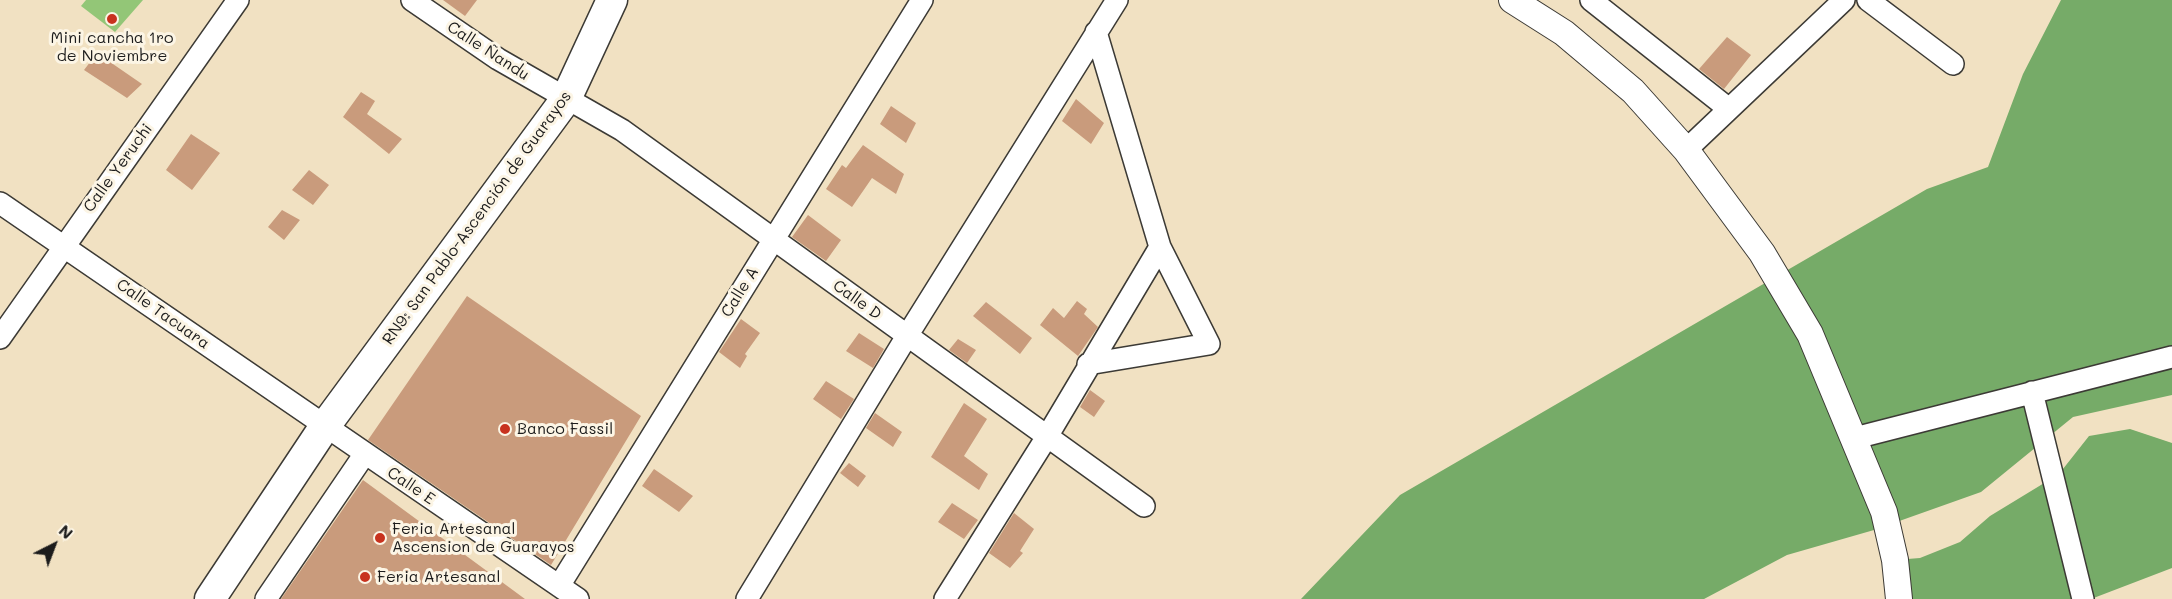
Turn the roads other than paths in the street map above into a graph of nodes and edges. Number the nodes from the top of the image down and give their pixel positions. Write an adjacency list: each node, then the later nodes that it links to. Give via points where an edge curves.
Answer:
1 (238, 0): 17 (street, Calle Yeruchi)
2 (412, 0): 12 (street, Calle Ñandu, via 498,59)
3 (612, 0): 12 (highway, RN9: San Pablo-Ascención de Guarayos)
4 (922, 0): 16 (street, Calle A)
5 (1117, 0): 10 (street)
6 (1512, 0): 14 (main road, via 1564,33 1633,91)
7 (1591, 0): 13 (street)
8 (1844, 0): 13 (street)
9 (1868, 0): 11 (street)
10 (1096, 32): 18 (street); 19 (street)
11 (1953, 64)
12 (566, 99): 16 (street, Calle D, via 622,130); 24 (highway, RN9: San Pablo-Ascención de Guarayos)
13 (1729, 109): 14 (street)
14 (1686, 150): 26 (main road, via 1762,253 1810,334)
15 (0, 203): 17 (street, Calle Tacuara)
16 (772, 239): 19 (street, Calle D); 29 (street, Calle A)
17 (63, 245): 20 (street, Calle Yeruchi); 24 (street, Calle Tacuara)
18 (1160, 247): 22 (street); 22 (street, via 1209,344)
19 (907, 336): 25 (street, Calle D); 33 (street)
20 (0, 338)
21 (2171, 363): 23 (street)
22 (1088, 364): 25 (street)
23 (2032, 392): 26 (street); 36 (street)
24 (325, 426): 27 (street, Calle Tacuara); 30 (highway, RN9: San Pablo-Ascención de Guarayos)
25 (1048, 435): 28 (street, Calle D); 34 (street)
26 (1855, 438): 35 (main road, via 1884,512)
27 (364, 454): 29 (street, Calle E); 31 (street)
28 (1144, 506)
29 (559, 586): 32 (street, Calle E)
30 (210, 599)
31 (266, 599)
32 (578, 599)
33 (747, 599)
34 (945, 599)
35 (1899, 599)
36 (2082, 599)

